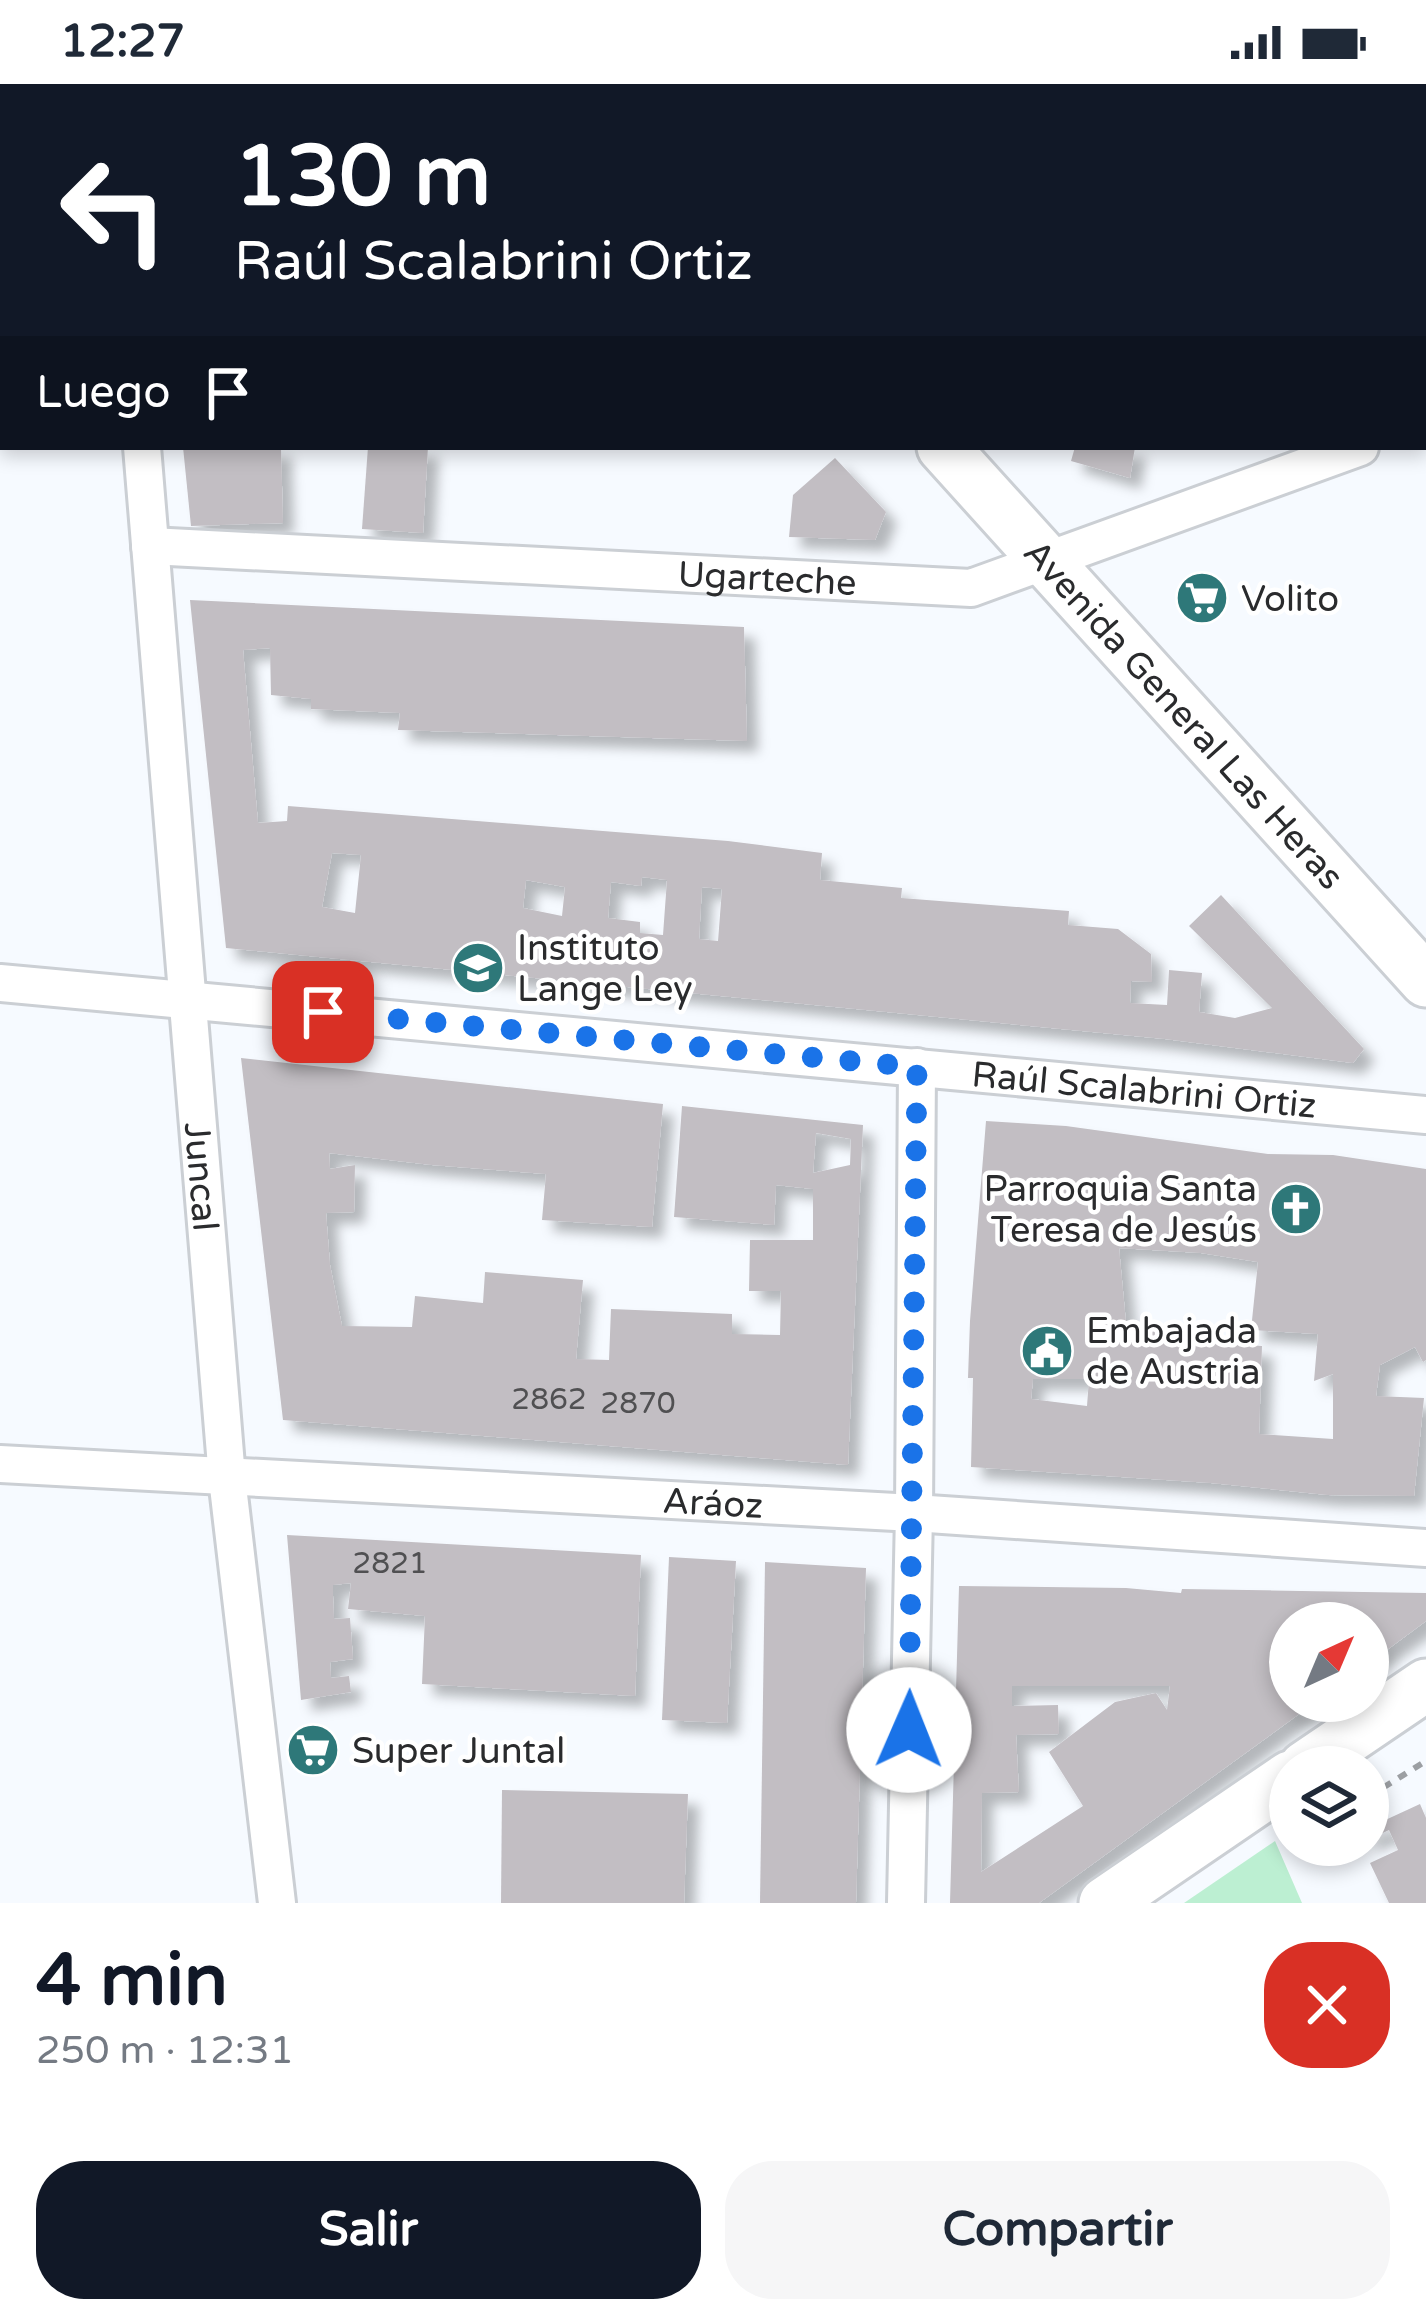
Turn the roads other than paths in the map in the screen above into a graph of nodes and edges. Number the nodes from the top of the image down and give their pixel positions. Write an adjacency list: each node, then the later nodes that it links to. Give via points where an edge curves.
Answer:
1 (142, 450): 4 (street, Juncal)
2 (946, 450): 5 (main road, Avenida General Las Heras)
3 (1352, 450): 5 (street, Ugarteche)
4 (150, 546): 5 (street, Ugarteche, via 971,588); 8 (street, Juncal)
5 (1046, 562): 6 (main road, Avenida General Las Heras)
6 (1426, 981)
7 (0, 983): 8 (street, Raúl Scalabrini Ortiz)
8 (186, 999): 9 (street, Raúl Scalabrini Ortiz); 12 (street, Juncal)
9 (917, 1067): 10 (street, Raúl Scalabrini Ortiz); 13 (street)
10 (1426, 1115)
11 (0, 1464): 12 (street, Aráoz)
12 (227, 1478): 13 (street, Aráoz); 18 (street, Juncal)
13 (914, 1513): 14 (street, Aráoz); 19 (street)
14 (1426, 1549)
15 (1426, 1685): 16 (main road)
16 (1336, 1746)
17 (1269, 1792): 20 (main road)
18 (277, 1903)
19 (906, 1903)
20 (1105, 1903)

